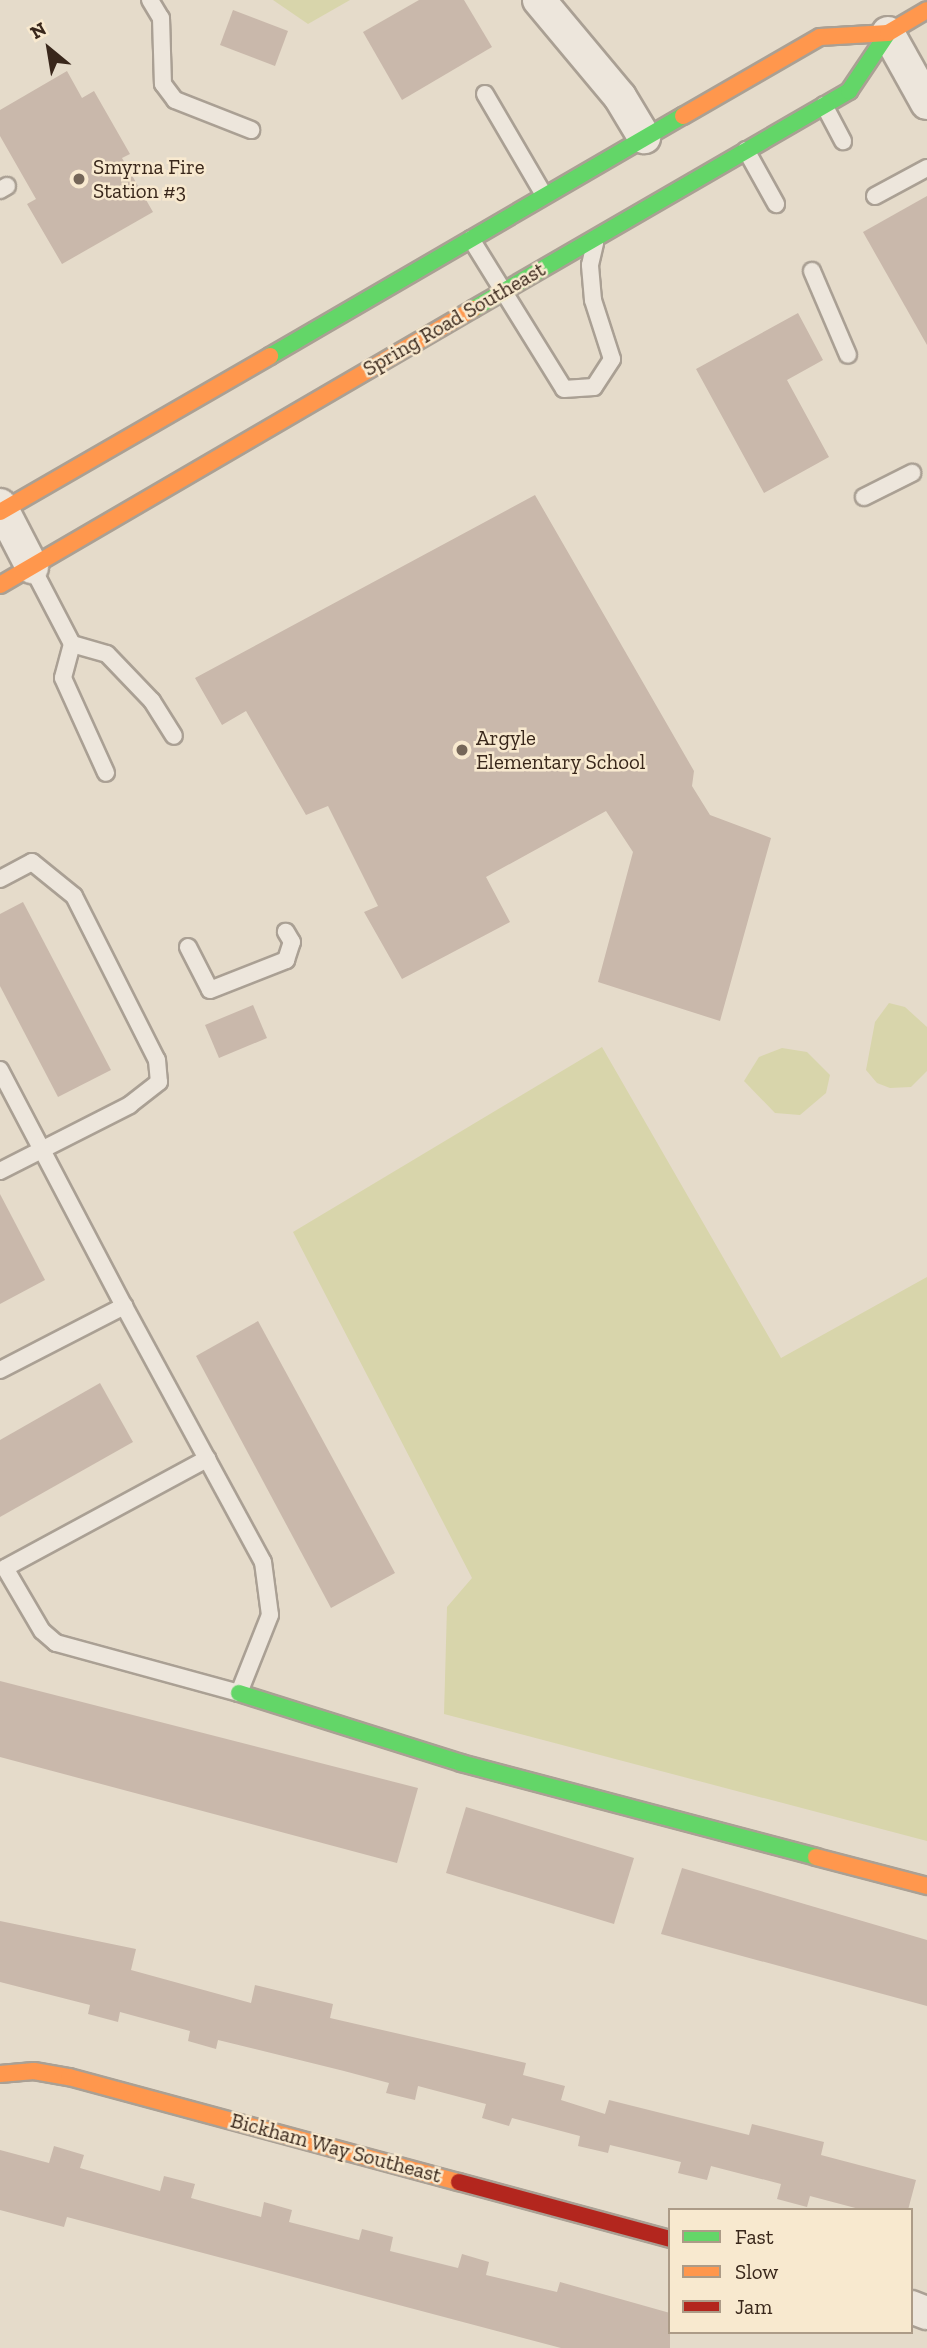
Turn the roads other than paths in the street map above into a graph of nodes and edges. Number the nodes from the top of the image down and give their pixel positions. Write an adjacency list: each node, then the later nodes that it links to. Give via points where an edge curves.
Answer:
1 (150, 0): 8 (lane, via 161,18 163,84 174,100)
2 (539, 0): 9 (street, via 620,97)
3 (927, 10): 4 (main road, Spring Road Southeast)
4 (888, 33): 6 (street); 7 (main road, Spring Road Southeast, via 849,91); 9 (main road, Spring Road Southeast, via 820,37)
5 (485, 94): 13 (lane)
6 (927, 103)
7 (824, 105): 10 (lane); 11 (main road, Spring Road Southeast)
8 (251, 130)
9 (645, 137): 13 (main road, Spring Road Southeast)
10 (843, 141)
11 (746, 150): 15 (lane); 16 (main road, Spring Road Southeast)
12 (927, 168): 14 (lane)
13 (544, 195): 17 (main road, Spring Road Southeast)
14 (875, 196)
15 (776, 204)
16 (597, 235): 19 (main road, Spring Road Southeast); 19 (lane, via 590,265 592,292 612,359 594,387 564,389)
17 (470, 237): 19 (lane); 23 (main road, Spring Road Southeast)
18 (812, 271): 20 (lane)
19 (502, 290): 24 (main road, Spring Road Southeast)
20 (848, 355)
21 (912, 473): 22 (lane)
22 (864, 497)
23 (1, 509): 24 (street)
24 (32, 567): 25 (main road, Spring Road Southeast); 26 (lane)
25 (0, 585)
26 (72, 645): 27 (lane, via 107,654 152,701); 28 (lane, via 63,678)
27 (174, 736)
28 (106, 773)
29 (0, 879): 33 (lane, via 32,862 74,896 157,1060 159,1082 130,1105)
30 (286, 932): 31 (lane, via 292,942 286,960 210,990)
31 (188, 947)
32 (0, 1070): 33 (lane)
33 (42, 1149): 34 (lane); 35 (lane)
34 (0, 1171)
35 (124, 1306): 36 (lane); 37 (lane)
36 (0, 1370)
37 (207, 1459): 38 (lane); 39 (lane, via 263,1562 270,1615)
38 (2, 1569): 39 (lane, via 42,1631 55,1643)
39 (239, 1693): 40 (main road, via 461,1763)
40 (927, 1886)
41 (0, 2074): 42 (main road, Bickham Way Southeast, via 34,2071 95,2084)
42 (668, 2238)

